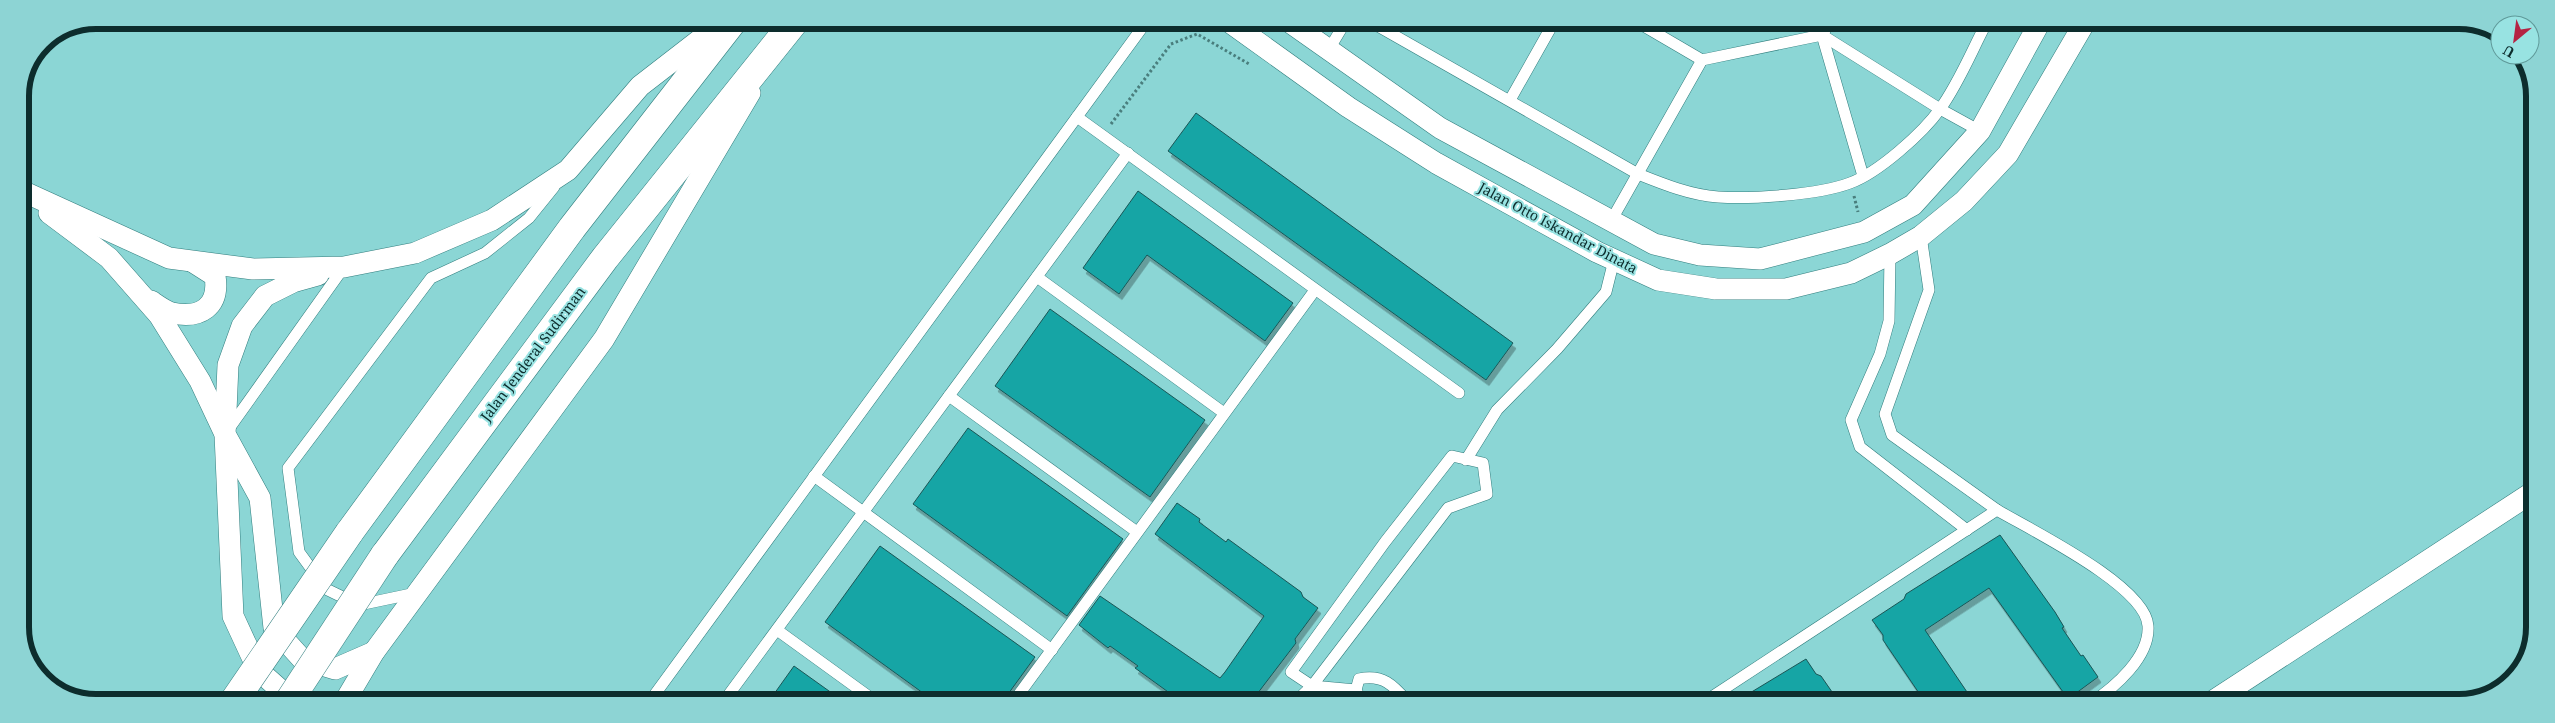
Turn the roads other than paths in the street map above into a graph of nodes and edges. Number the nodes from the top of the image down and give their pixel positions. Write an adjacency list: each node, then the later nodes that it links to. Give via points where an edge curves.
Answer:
1 (714, 29): 24 (street, via 640,86)
2 (728, 29): 57 (main road, bridge, via 572,228 349,533)
3 (789, 29): 59 (main road, Jalan Jenderal Sudirman, bridge, via 605,258 384,556)
4 (790, 29): 51 (street, via 604,339)
5 (1141, 29): 21 (lane)
6 (1239, 29): 34 (street, Jalan Otto Iskandar Dinata, via 1436,163)
7 (1299, 29): 17 (street)
8 (1341, 29): 17 (lane)
9 (1382, 29): 19 (lane)
10 (1550, 29): 19 (lane)
11 (1649, 29): 18 (lane)
12 (1826, 29): 16 (lane)
13 (1983, 29): 20 (lane)
14 (2036, 29): 22 (street)
15 (2081, 29): 32 (street, Jalan Otto Iskandar Dinata, via 2008,154 1964,201)
16 (1822, 35): 18 (lane); 20 (lane); 26 (lane)
17 (1328, 51): 30 (street, via 1440,128)
18 (1702, 60): 25 (lane)
19 (1510, 100): 25 (lane)
20 (1940, 109): 22 (lane); 26 (lane, via 1897,154)
21 (1077, 117): 23 (lane); 45 (lane)
22 (1980, 131): 29 (street)
23 (1128, 153): 37 (lane); 38 (lane)
24 (568, 170): 36 (street, via 492,220 415,253); 51 (lane, via 529,218 507,236 485,253 430,278 288,468 299,552 326,589 358,605)
25 (1638, 174): 26 (lane, via 1674,188 1717,197 1796,194 1850,183); 30 (lane)
26 (1864, 176)
27 (29, 195): 35 (street, via 168,258)
28 (29, 198): 39 (street, via 109,258)
29 (1914, 204): 31 (street); 32 (street)
30 (1611, 221): 31 (street, via 1654,244 1700,255 1760,259 1864,232)
31 (1884, 223): 33 (street)
32 (1921, 236): 33 (street, Jalan Otto Iskandar Dinata); 47 (lane, via 1929,290 1885,414 1892,435)
33 (1890, 254): 34 (street, Jalan Otto Iskandar Dinata, via 1851,273 1786,289 1716,288 1658,280); 49 (lane, via 1889,321 1880,354 1852,420 1860,447)
34 (1614, 260): 44 (lane, via 1606,292 1558,349 1497,410)
35 (191, 261): 36 (street, via 253,269); 39 (street, via 215,276 217,289 210,306 196,314 170,313)
36 (344, 267): 43 (lane); 43 (street, via 293,282 265,296 242,326 228,364)
37 (1037, 277): 41 (lane); 42 (lane)
38 (1314, 290): 40 (lane); 42 (lane)
39 (142, 296): 43 (street, via 159,315 200,381)
40 (1459, 393)
41 (949, 396): 48 (lane); 50 (lane)
42 (1224, 413): 50 (lane)
43 (225, 434): 54 (street, via 260,498 274,628 302,659 335,669); 58 (street, via 233,616 258,670)
44 (1466, 460): 55 (lane, via 1452,456 1291,672); 55 (lane, via 1483,464 1487,494 1448,508)
45 (814, 476): 48 (lane); 61 (lane)
46 (2526, 497): 70 (street)
47 (1998, 510): 49 (lane); 69 (lane, via 2108,576 2142,609 2148,625 2146,643 2136,664)
48 (864, 512): 52 (lane); 53 (lane)
49 (1967, 530): 68 (lane)
50 (1137, 532): 53 (lane)
51 (417, 593): 54 (street)
52 (777, 630): 62 (lane); 63 (lane)
53 (1052, 650): 64 (lane)
54 (374, 652): 60 (street)
55 (1312, 686): 56 (lane); 65 (lane)
56 (1356, 690): 66 (lane); 67 (lane, via 1359,679 1372,676)
57 (239, 694)
58 (284, 694)
59 (295, 694)
60 (349, 694)
61 (655, 694)
62 (729, 694)
63 (865, 694)
64 (1020, 694)
65 (1304, 694)
66 (1358, 694)
67 (1401, 694)
68 (1716, 694)
69 (2101, 694)
70 (2224, 694)

